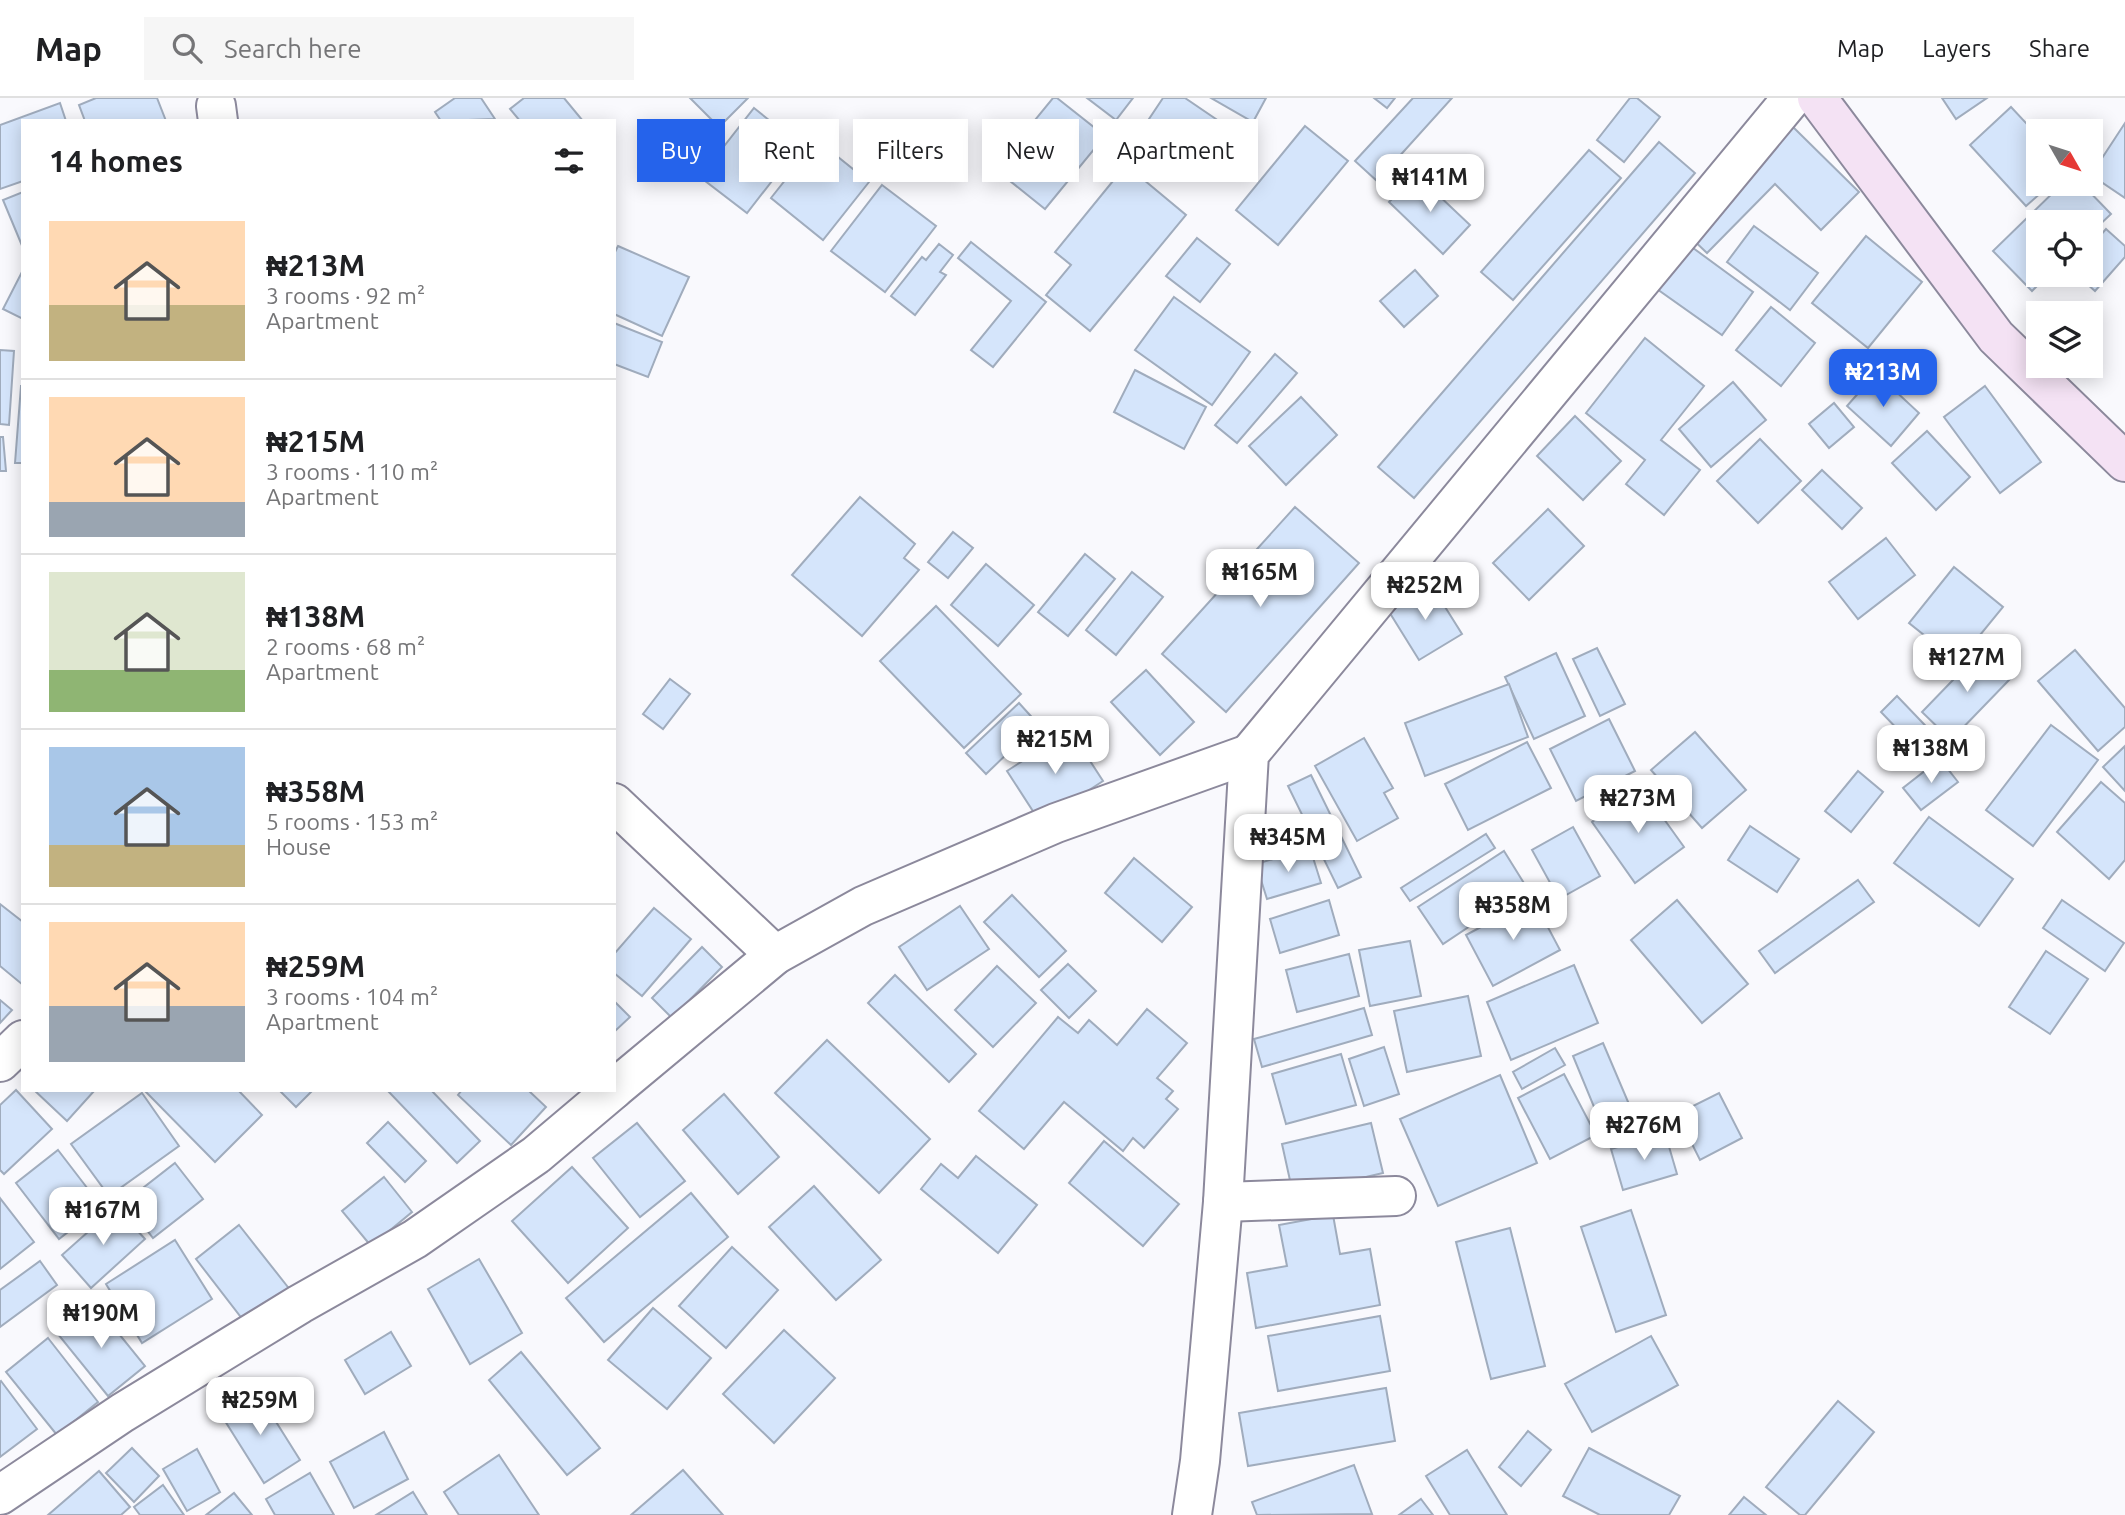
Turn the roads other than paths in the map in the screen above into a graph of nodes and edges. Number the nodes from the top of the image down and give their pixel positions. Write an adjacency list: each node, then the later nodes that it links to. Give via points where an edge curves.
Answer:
1 (1792, 98): 4 (street)
2 (1817, 98): 3 (street, via 1996,337)
3 (2125, 462)
4 (1249, 754): 6 (street, via 1056,823 960,863 863,906); 12 (street)
5 (616, 805): 6 (street)
6 (775, 955): 9 (street)
7 (21, 1042): 8 (street)
8 (0, 1062)
9 (616, 1088)
10 (612, 1092): 13 (street, via 536,1155 415,1240 122,1413)
11 (1396, 1196): 12 (street)
12 (1223, 1202): 14 (street)
13 (0, 1495)
14 (1192, 1515)

